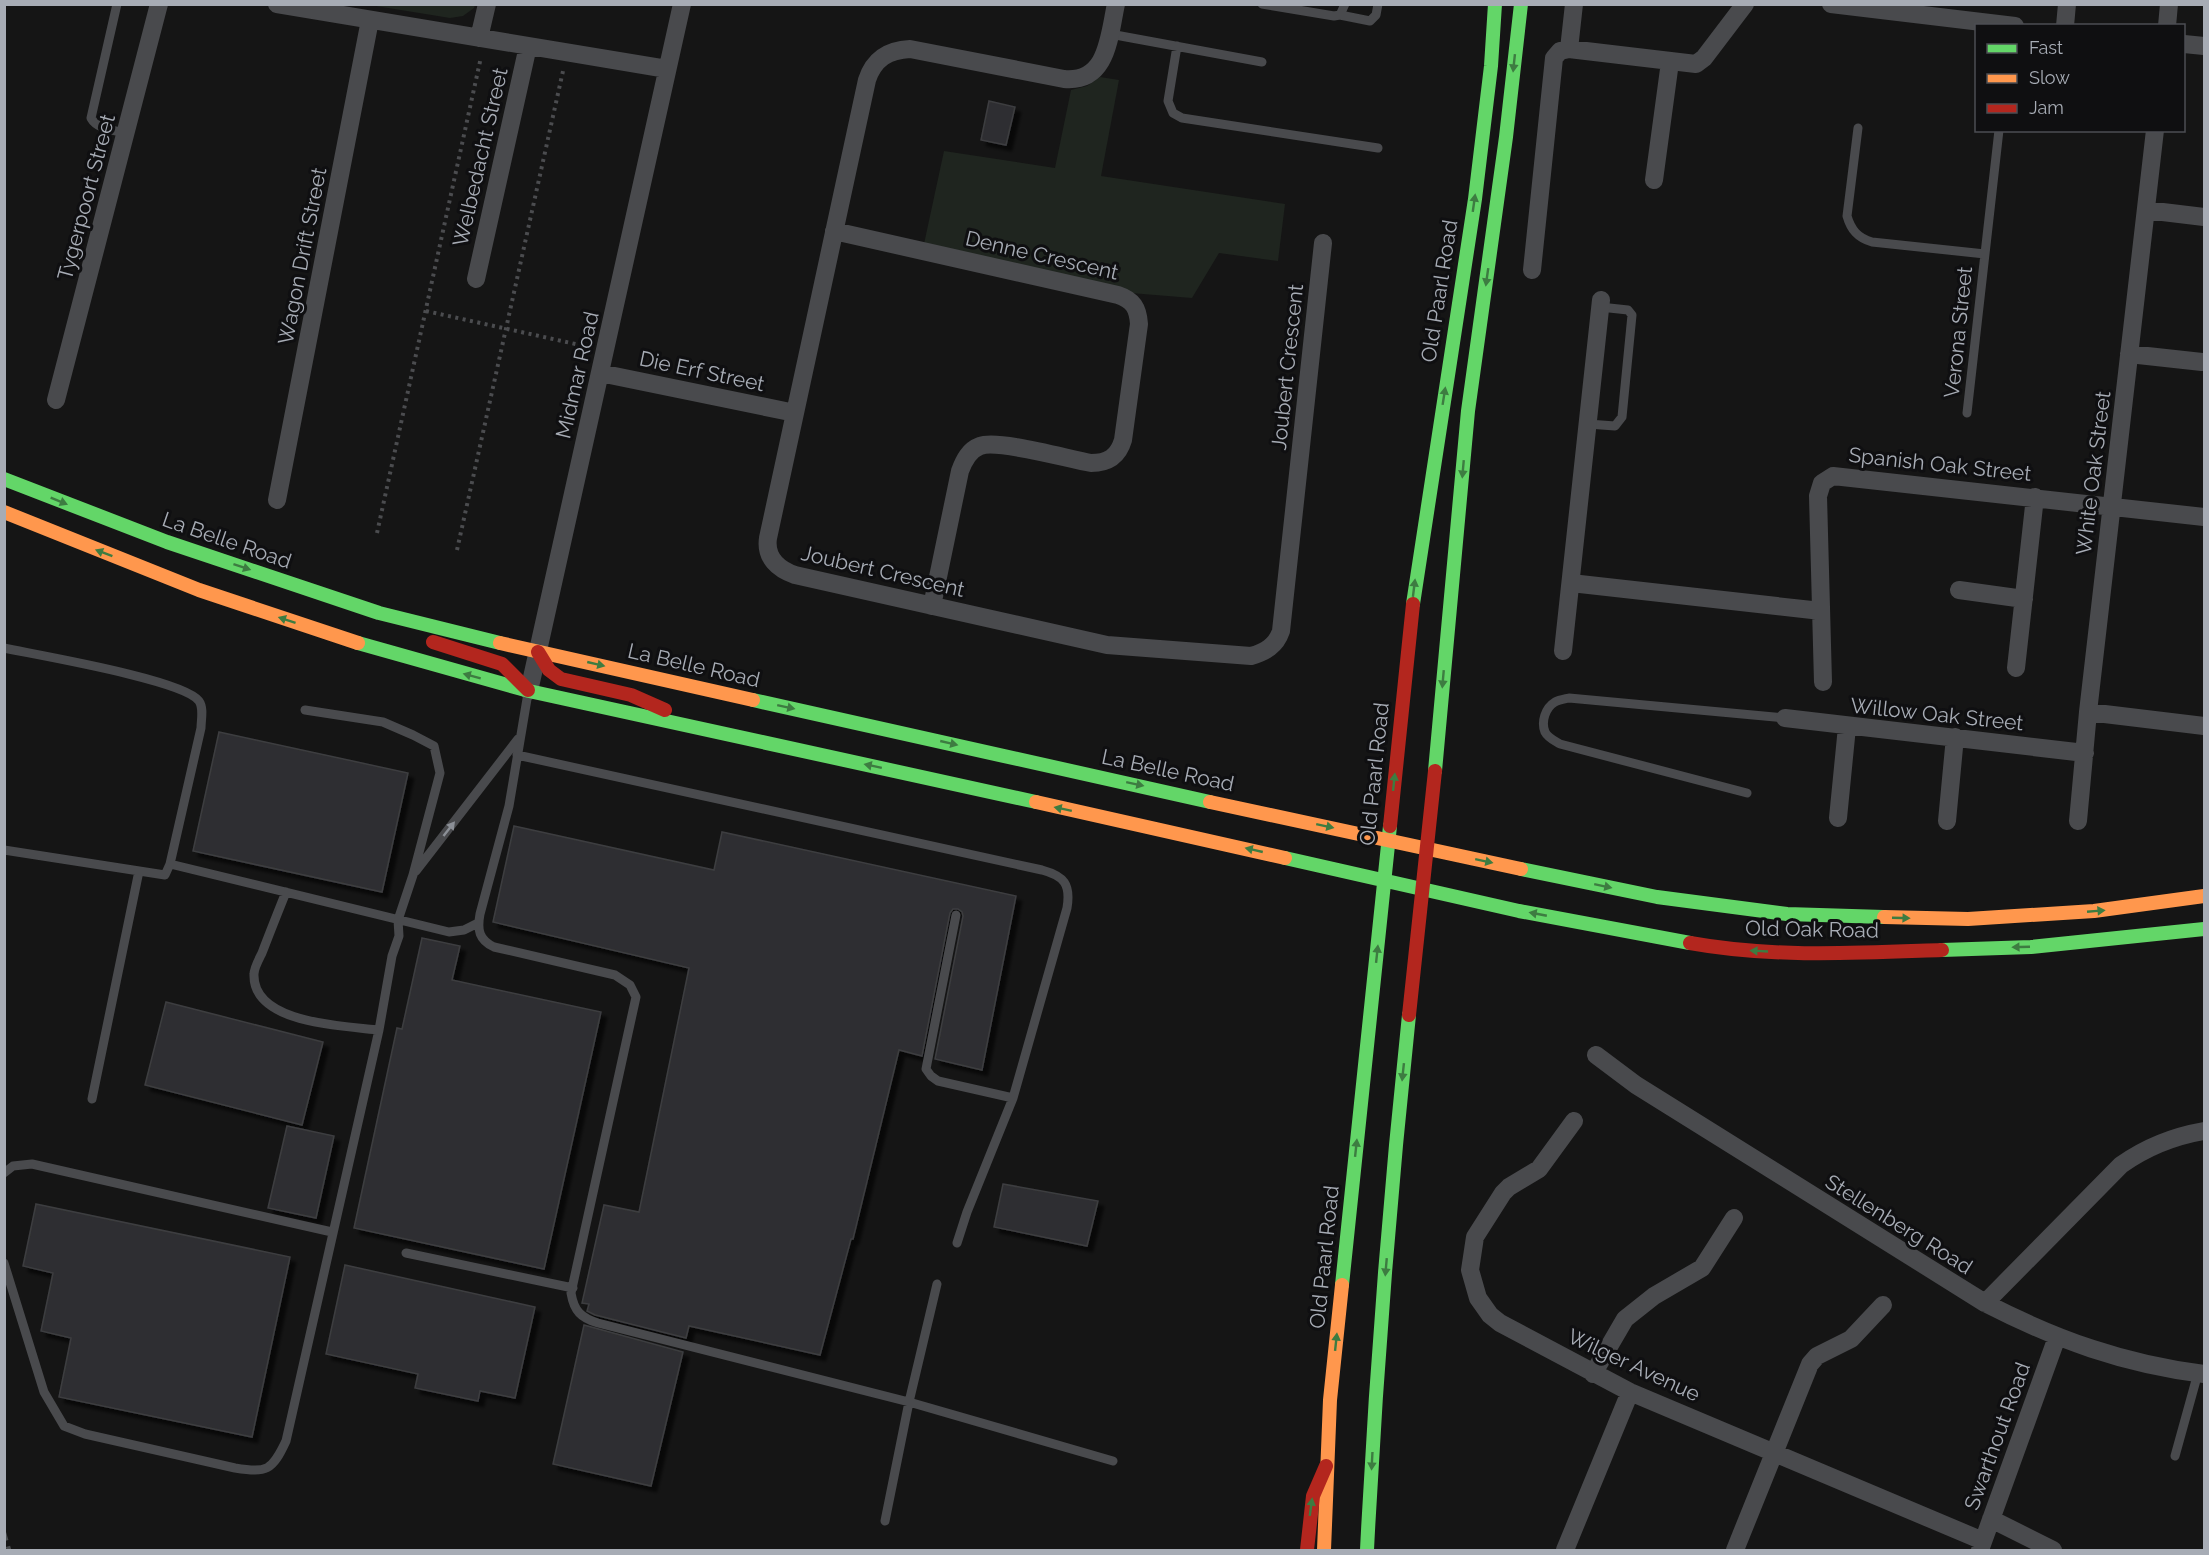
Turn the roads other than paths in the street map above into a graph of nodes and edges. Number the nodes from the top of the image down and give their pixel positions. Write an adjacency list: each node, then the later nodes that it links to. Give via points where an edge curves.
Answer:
1 (117, 4): 37 (lane, via 91,118 99,126)
2 (159, 4): 37 (street, Tygerpoort Street)
3 (277, 4): 18 (street)
4 (487, 4): 25 (street)
5 (682, 4): 33 (street, Midmar Road)
6 (1116, 4): 24 (street)
7 (1262, 4): 19 (lane)
8 (1345, 4): 19 (lane)
9 (1378, 4): 19 (lane, via 1370,21)
10 (1495, 4): 87 (main road, Old Paarl Road, one-way to 10, via 1414,592 1473,209)
11 (1521, 4): 88 (main road, one-way to 88, via 1468,411)
12 (1574, 4): 30 (street)
13 (1745, 4): 32 (street, via 1698,63)
14 (1831, 4): 17 (street)
15 (2067, 4): 22 (street)
16 (2169, 4): 23 (street)
17 (1835, 5): 21 (street)
18 (330, 9): 20 (street)
19 (1340, 15)
20 (370, 20): 25 (street); 57 (street, Wagon Drift Street)
21 (2004, 24)
22 (2065, 24)
23 (2167, 24)
24 (1110, 34): 28 (lane); 42 (street, Joubert Crescent, via 1106,54 1090,74 1078,80 910,50 889,53 874,64 867,80)
25 (482, 38): 27 (street)
26 (2185, 44): 29 (street)
27 (528, 46): 33 (street); 46 (street, Welbedacht Street)
28 (1178, 46): 31 (lane); 38 (lane, via 1168,101 1173,113 1182,118)
29 (2205, 46)
30 (1569, 49): 32 (street); 45 (street, via 1554,58)
31 (1262, 62)
32 (1670, 62): 39 (street)
33 (667, 69): 50 (street, Midmar Road)
34 (1858, 128): 44 (lane, Verona Street, via 1847,216 1858,236 1872,242)
35 (1999, 132): 44 (lane, Verona Street)
36 (2155, 132): 40 (street, White Oak Street)
37 (125, 133): 51 (street, Tygerpoort Street)
38 (1378, 148)
39 (1654, 180)
40 (2146, 210): 41 (street); 48 (street, White Oak Street)
41 (2205, 218)
42 (834, 231): 52 (street, Joubert Crescent); 64 (street, Denne Crescent, via 1118,295 1138,312 1120,450 1112,459 1090,463 992,443 975,448 960,471)
43 (1323, 243): 64 (street, Joubert Crescent, via 1281,631 1275,643 1251,656 1107,645)
44 (1985, 254): 53 (lane, Verona Street)
45 (1532, 270)
46 (476, 279)
47 (1601, 304): 54 (street); 54 (lane, via 1628,310 1632,315 1628,362 1620,420 1615,426)
48 (2129, 354): 49 (street); 58 (street, White Oak Street)
49 (2202, 362)
50 (600, 373): 52 (street, Die Erf Street); 69 (street, Midmar Road)
51 (56, 400)
52 (795, 413): 64 (street, Joubert Crescent, via 766,545 771,560 795,575)
53 (1967, 413)
54 (1588, 424): 61 (street)
55 (4, 479): 66 (main road, La Belle Road, one-way to 66, via 167,542)
56 (2035, 497): 58 (street, Spanish Oak Street); 63 (street); 65 (street, Spanish Oak Street, via 1839,475 1828,478 1818,496)
57 (278, 500)
58 (2112, 506): 60 (street, Spanish Oak Street); 74 (street, White Oak Street)
59 (4, 512): 72 (main road, one-way to 59, via 389,653 258,611)
60 (2205, 517)
61 (1571, 583): 65 (street); 68 (street)
62 (1959, 590): 63 (street)
63 (2024, 599): 70 (street)
64 (932, 606)
65 (1821, 611): 71 (street, Spanish Oak Street)
66 (379, 613): 69 (main road, La Belle Road); 72 (main road, via 411,635 492,660 512,672)
67 (4, 648): 90 (lane, via 160,681 190,692 199,700 201,728)
68 (1563, 651)
69 (538, 652): 72 (street, Midmar Road); 78 (main road, via 549,670 561,679 631,695); 87 (main road, La Belle Road, one-way to 87)
70 (2016, 668)
71 (1823, 682)
72 (529, 691): 78 (main road); 79 (lane)
73 (305, 710): 92 (lane, via 383,722 434,746 440,772)
74 (2088, 712): 76 (street); 81 (street, White Oak Street)
75 (1785, 718): 77 (street, Willow Oak Street); 83 (lane, via 1569,698 1548,708 1544,718 1545,732 1560,744)
76 (2205, 726)
77 (1848, 727): 80 (street, Willow Oak Street); 84 (street)
78 (699, 728): 93 (main road, one-way to 78)
79 (520, 737): 82 (lane); 92 (lane, one-way to 79)
80 (1955, 737): 81 (street, Willow Oak Street); 85 (street)
81 (2085, 753): 86 (street, White Oak Street)
82 (517, 755): 99 (lane, via 509,806); 103 (lane, via 1057,874 1068,890 1067,908)
83 (1747, 793)
84 (1838, 818)
85 (1947, 821)
86 (2078, 821)
87 (1388, 841): 88 (main road, La Belle Road); 93 (main road, Old Paarl Road)
88 (1427, 849): 94 (main road); 96 (main road, Old Oak Road, one-way to 96, via 1657,897 1796,914 1968,919 2094,911)
89 (4, 850): 91 (lane)
90 (171, 864): 91 (lane, via 165,875); 95 (lane)
91 (139, 872): 104 (lane)
92 (413, 875): 98 (lane)
93 (1384, 881): 94 (main road, Old Oak Road); 125 (main road, Old Paarl Road, one-way to 93)
94 (1423, 890): 100 (main road, Old Oak Road, one-way to 94, via 2031,947 1817,954 1696,944); 131 (main road, one-way to 131, via 1394,1158)
95 (286, 892): 98 (lane); 101 (lane, via 253,974 258,993 267,1005 287,1014)
96 (2205, 897)
97 (956, 915): 103 (lane, via 926,1069 939,1081)
98 (398, 920): 99 (lane, via 450,932); 101 (lane, via 399,936)
99 (478, 923): 114 (lane, via 480,935 494,947 615,975 623,979 636,997)
100 (2205, 929)
101 (379, 1030): 109 (lane)
102 (1596, 1055): 115 (street, Stellenberg Road, via 1636,1085)
103 (1013, 1098): 110 (lane)
104 (93, 1100)
105 (1574, 1120): 118 (street, Wilger Avenue, via 1542,1166 1509,1187 1494,1204 1475,1236 1470,1270 1478,1298 1490,1315)
106 (2205, 1131): 115 (street, via 2162,1144 2121,1165)
107 (4, 1173): 109 (lane, via 13,1166 32,1164)
108 (1734, 1218): 118 (street, via 1702,1268 1654,1296 1625,1319)
109 (332, 1232): 112 (lane, via 286,1441 276,1461 259,1472 64,1426 44,1392)
110 (957, 1243)
111 (406, 1253): 114 (lane)
112 (4, 1263)
113 (937, 1284): 121 (lane)
114 (573, 1288): 121 (lane, via 573,1304 578,1313 598,1323)
115 (1985, 1303): 117 (street, Stellenberg Road)
116 (1883, 1305): 122 (street, via 1851,1339 1814,1359)
117 (2057, 1338): 119 (street, Stellenberg Road, via 2137,1362); 126 (street, Swarthout Road)
118 (1593, 1374): 120 (street, Wilger Avenue)
119 (2201, 1374): 123 (lane)
120 (1630, 1392): 122 (street, Wilger Avenue); 132 (street)
121 (909, 1402): 124 (lane); 127 (lane)
122 (1775, 1452): 128 (street, Wilger Avenue); 133 (street)
123 (2175, 1456)
124 (1113, 1461)
125 (1326, 1466): 129 (main road, one-way to 125, via 1311,1500); 130 (main road, Old Paarl Road)
126 (1991, 1519): 128 (street, Swarthout Road); 134 (street)
127 (885, 1521)
128 (1982, 1546)
129 (1307, 1551)
130 (1324, 1551)
131 (1367, 1551)
132 (1565, 1551)
133 (1735, 1551)
134 (2053, 1551)

